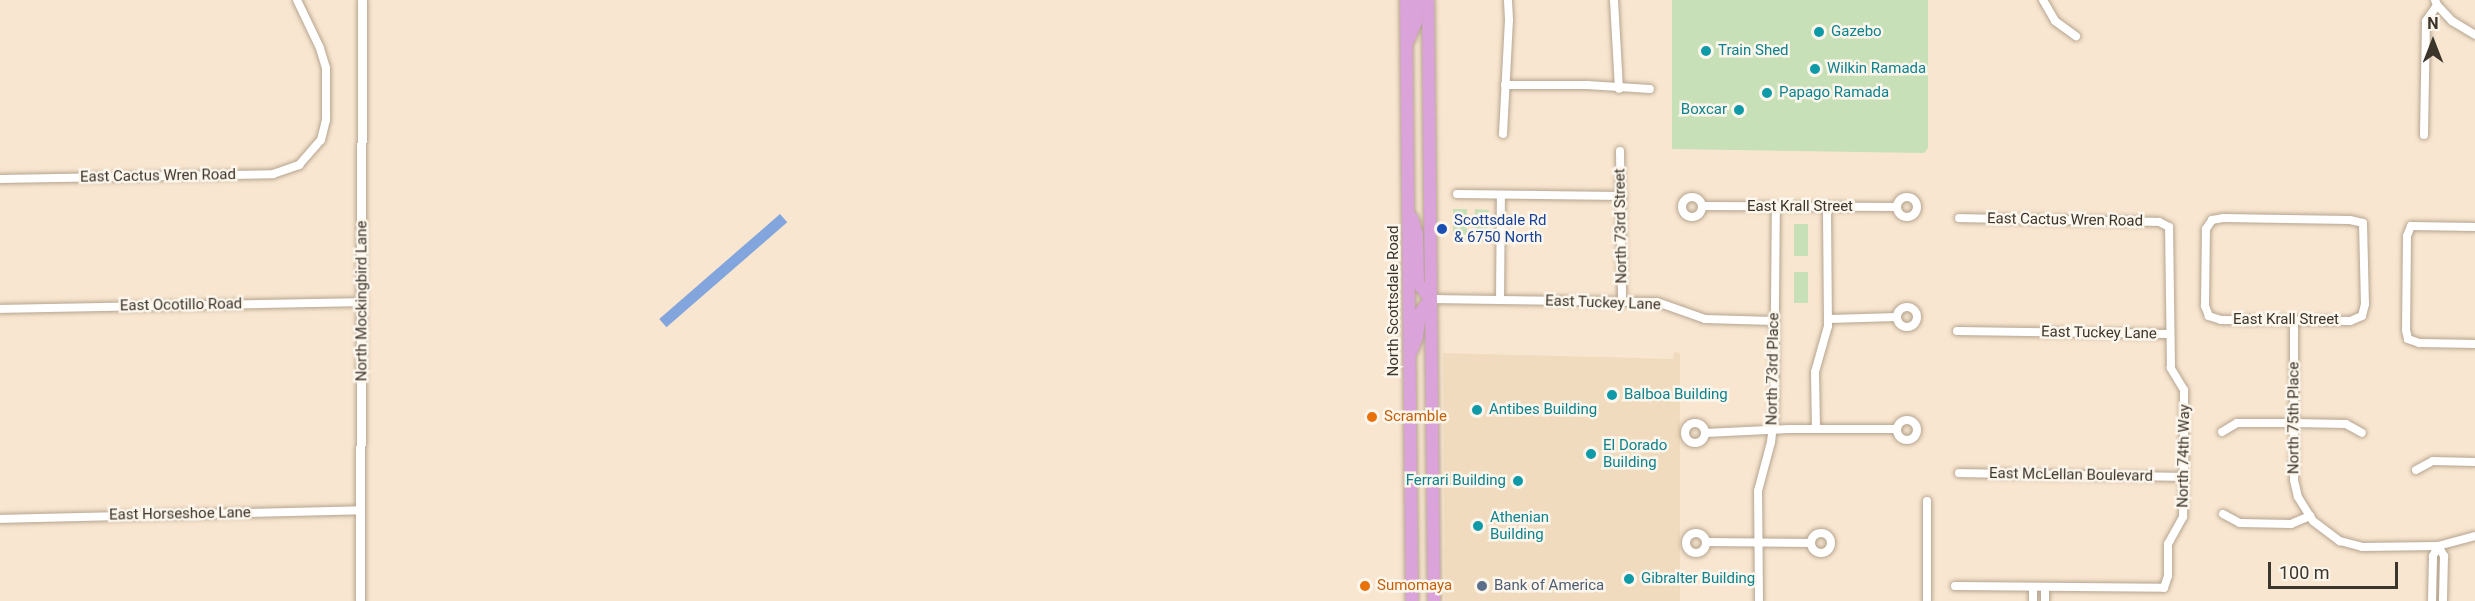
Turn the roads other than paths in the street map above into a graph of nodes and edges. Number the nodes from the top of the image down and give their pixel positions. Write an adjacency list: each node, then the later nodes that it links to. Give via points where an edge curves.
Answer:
1 (297, 0): 19 (street, East Cactus Wren Road, via 326,68 326,120 321,140 299,165 273,174)
2 (362, 0): 33 (street, North Mockingbird Lane)
3 (1406, 0): 12 (main road, North Scottsdale Road)
4 (1416, 0): 12 (main road, via 1416,22)
5 (1428, 0): 31 (main road)
6 (1508, 0): 13 (street)
7 (1614, 0): 14 (street)
8 (2043, 0): 11 (street, via 2055,21)
9 (2436, 3): 10 (street, via 2452,21); 17 (street, via 2426,21)
10 (2475, 35)
11 (2076, 36)
12 (1406, 46): 23 (main road, North Scottsdale Road)
13 (1505, 85): 14 (street); 16 (street)
14 (1619, 89): 15 (street)
15 (1650, 89)
16 (1503, 134)
17 (2424, 135)
18 (1620, 151): 22 (street, North 73rd Street)
19 (0, 179)
20 (1457, 194): 21 (street)
21 (1501, 195): 22 (street); 32 (street)
22 (1622, 196): 34 (street, North 73rd Street)
23 (1408, 205): 31 (main road, via 1417,234 1418,283); 43 (main road, North Scottsdale Road)
24 (1702, 206): 27 (street, East Krall Street)
25 (1827, 207): 26 (street, East Krall Street); 27 (street, East Krall Street); 37 (street)
26 (1898, 207)
27 (1776, 208): 39 (street, North 73rd Place)
28 (1959, 218): 29 (street, East Cactus Wren Road, via 2159,222)
29 (2169, 227): 41 (street, North 74th Way)
30 (2475, 227): 42 (street, via 2411,226 2407,236 2408,339 2419,343)
31 (1430, 299): 32 (street, East Tuckey Lane); 43 (main road, via 1420,313); 52 (main road)
32 (1500, 300): 34 (street, East Tuckey Lane)
33 (363, 302): 35 (street, East Ocotillo Road); 58 (street, North Mockingbird Lane)
34 (1622, 302): 39 (street, East Tuckey Lane, via 1657,302 1717,321)
35 (0, 309)
36 (1898, 317): 37 (street)
37 (1829, 319): 45 (street, via 1815,372)
38 (2294, 320): 38 (street, East Krall Street, via 2222,320 2209,316 2205,306 2206,229 2212,220 2363,223 2362,316 2350,321); 44 (street, North 75th Place)
39 (1773, 321): 47 (street, North 73rd Place)
40 (1957, 331): 41 (street, East Tuckey Lane)
41 (2169, 334): 56 (street, North 74th Way, via 2170,368 2184,390)
42 (2475, 344)
43 (1409, 357): 51 (main road, North Scottsdale Road)
44 (2294, 423): 48 (street, via 2238,423); 50 (street, via 2346,424); 60 (street, North 75th Place, via 2294,480 2298,497)
45 (1815, 429): 46 (street); 47 (street)
46 (1897, 429)
47 (1773, 431): 49 (street); 64 (street, North 73rd Place, via 1758,491)
48 (2222, 432)
49 (1705, 433)
50 (2362, 433)
51 (1411, 448): 52 (main road); 71 (main road, North Scottsdale Road)
52 (1432, 448): 72 (main road)
53 (2475, 462): 54 (street, via 2433,461)
54 (2416, 470)
55 (1959, 473): 56 (street, East McLellan Boulevard)
56 (2184, 477): 69 (street, North 74th Way, via 2183,517 2168,544 2164,588)
57 (1927, 501): 74 (street)
58 (359, 510): 61 (street, East Horseshoe Lane); 70 (street, North Mockingbird Lane)
59 (2223, 514): 60 (street, via 2240,523 2291,524)
60 (2310, 516): 66 (street, North 75th Place, via 2330,535 2354,546)
61 (0, 519)
62 (2475, 536): 66 (street, North 75th Place)
63 (1706, 542): 64 (street)
64 (1759, 543): 65 (street); 73 (street, North 73rd Place)
65 (1811, 543)
66 (2438, 546): 77 (street, via 2433,556); 78 (street, via 2444,556)
67 (1955, 586): 68 (street)
68 (2033, 587): 69 (street); 75 (street)
69 (2045, 587): 76 (street)
70 (360, 601)
71 (1412, 601)
72 (1434, 601)
73 (1759, 601)
74 (1928, 601)
75 (2033, 601)
76 (2045, 601)
77 (2432, 601)
78 (2443, 601)

